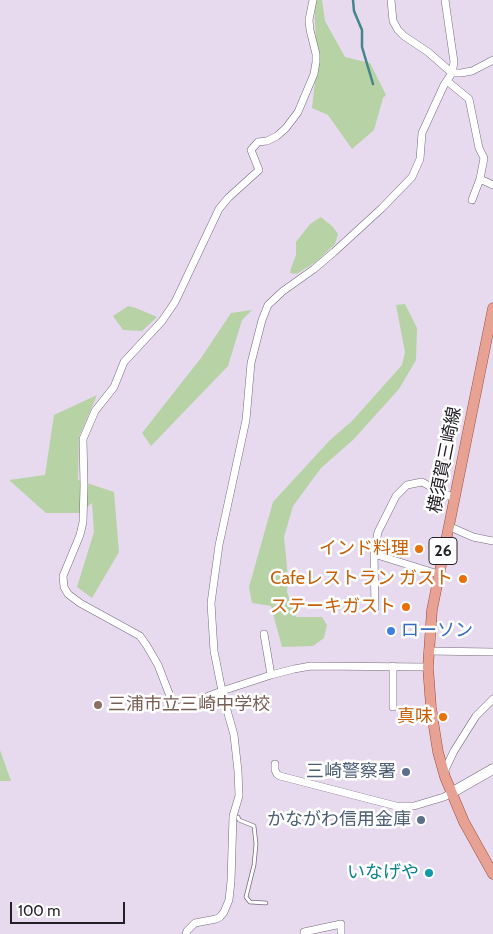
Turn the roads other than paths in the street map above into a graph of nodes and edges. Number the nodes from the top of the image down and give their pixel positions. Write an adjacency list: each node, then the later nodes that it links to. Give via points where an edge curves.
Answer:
1 (313, 0): 23 (street, via 309,20 316,62 298,112 277,136 258,142 251,150 259,170 219,209 175,302 124,362 114,387 95,412 83,439 83,522 63,576 64,587 72,598 140,636 158,665 175,708)
2 (391, 0): 5 (street, via 393,21 398,30)
3 (445, 0): 5 (street, via 454,62)
4 (493, 60): 5 (street, via 472,71)
5 (452, 73): 6 (street)
6 (447, 81): 7 (street, via 469,99 484,158); 23 (street, via 422,133 420,159 412,177 334,252 268,305 262,320 251,362 246,420 211,602 214,651)
7 (480, 178): 8 (street); 9 (street)
8 (493, 185)
9 (472, 200)
10 (493, 308): 11 (main road, 横須賀三崎線 / 26)
11 (454, 498): 12 (main road, 横須賀三崎線 / 26); 14 (street, via 422,482 407,485 396,496 378,532)
12 (448, 526): 13 (street, via 473,537); 15 (main road, 横須賀三崎線 / 26)
13 (493, 541)
14 (374, 554): 15 (street); 16 (street)
15 (438, 574): 18 (main road, 横須賀三崎線 / 26)
16 (375, 608)
17 (264, 634): 22 (street)
18 (428, 651): 19 (street); 21 (main road, 横須賀三崎線 / 26)
19 (493, 652)
20 (393, 666): 21 (street); 22 (street, via 311,666); 25 (street)
21 (428, 667): 28 (main road, 横須賀三崎線 / 26, via 431,707)
22 (271, 675): 23 (street)
23 (222, 691): 30 (street, via 234,734 239,796)
24 (493, 699): 28 (street, via 476,716)
25 (392, 707)
26 (275, 764): 29 (street, via 276,774 280,776 396,806 414,806)
27 (493, 768): 29 (street)
28 (444, 773): 29 (main road, 横須賀三崎線 / 26)
29 (452, 794): 31 (main road, 横須賀三崎線 / 26)
30 (236, 816): 32 (lane, via 254,826 254,865 246,897 250,902); 33 (street, via 229,900 224,912 216,919 195,922)
31 (493, 874)
32 (266, 903)
33 (186, 934)
34 (304, 934): 35 (street, via 341,924)
35 (340, 934)

